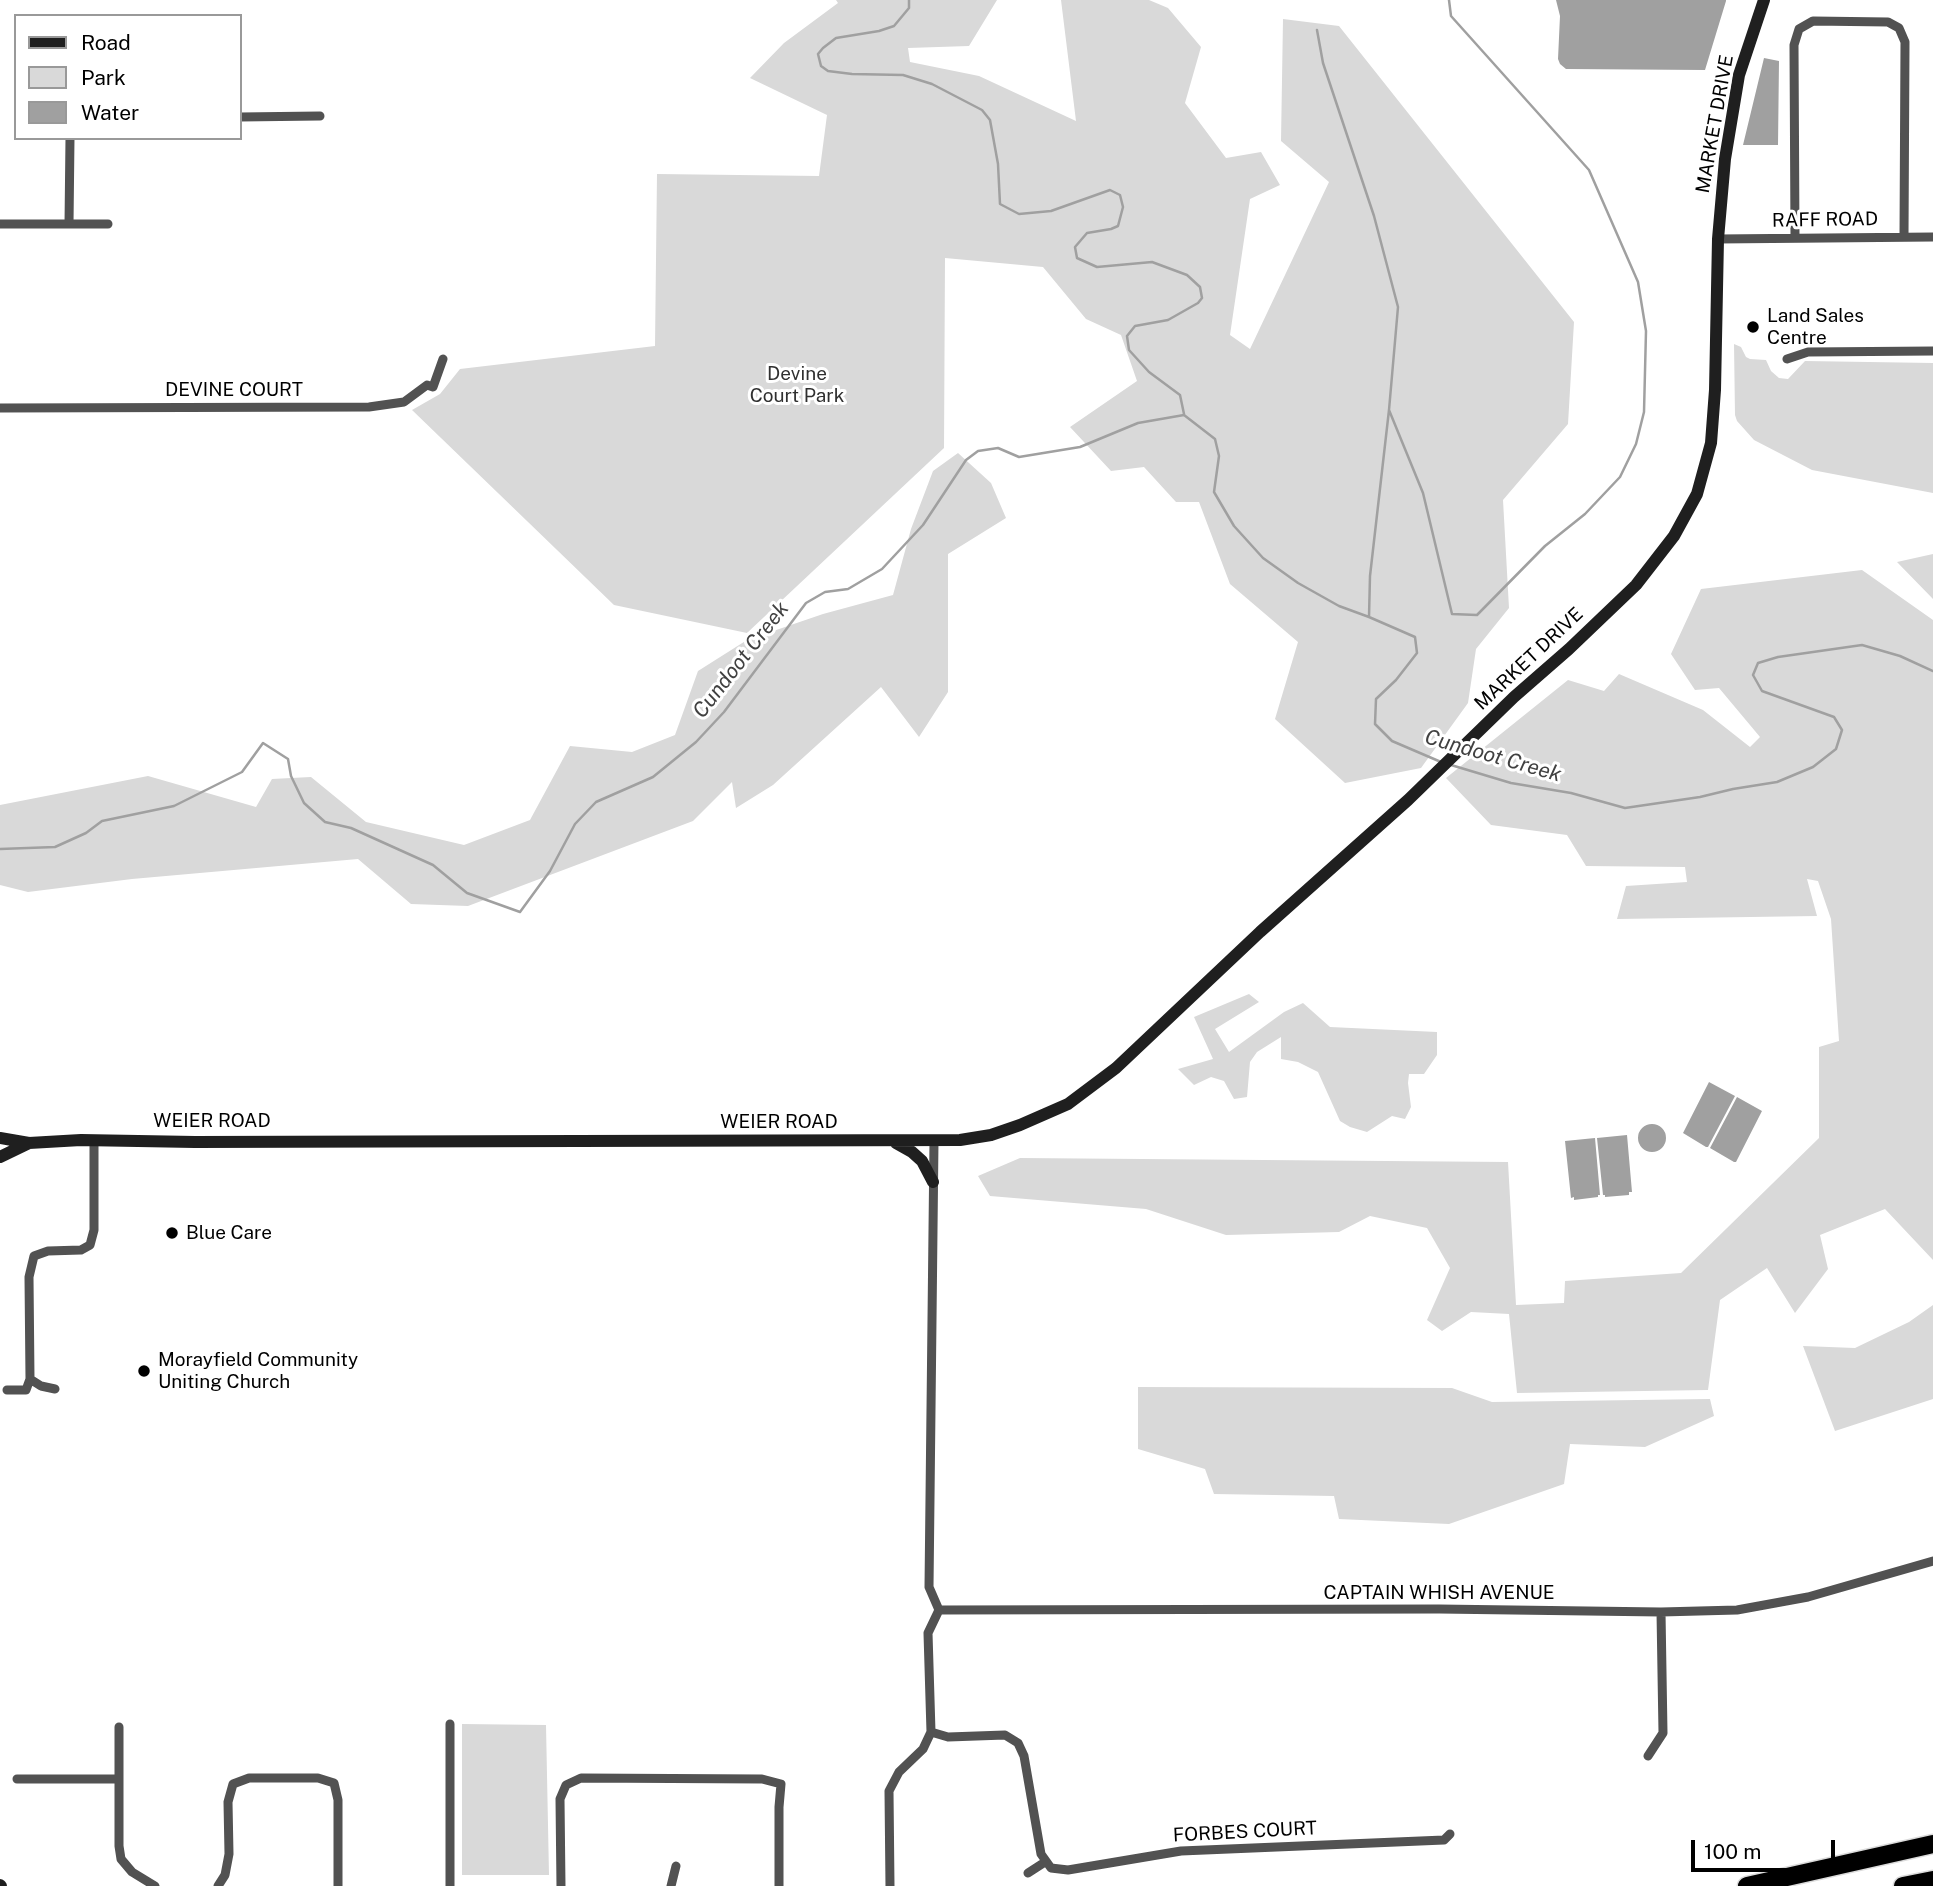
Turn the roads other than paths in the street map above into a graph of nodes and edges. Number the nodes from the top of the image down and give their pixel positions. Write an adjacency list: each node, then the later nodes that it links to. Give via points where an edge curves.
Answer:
1 (1764, 0): 11 (street, MARKET DRIVE, via 1739,75)
2 (320, 116): 3 (street)
3 (242, 117)
4 (70, 140): 6 (street)
5 (0, 224): 6 (street)
6 (69, 224): 7 (street)
7 (108, 224)
8 (1904, 236): 9 (street, RAFF ROAD); 10 (street, RAFF ROAD); 10 (street, via 1905,42 1899,28 1888,22 1813,21 1799,30 1794,45)
9 (1933, 237)
10 (1795, 238): 11 (street, RAFF ROAD)
11 (1718, 239): 19 (street, MARKET DRIVE, via 1711,443 1697,494 1674,536 1636,585 1116,1068 1068,1104 1020,1125 991,1135)
12 (1933, 351): 14 (street, via 1808,352)
13 (443, 359): 15 (street, DEVINE COURT, via 433,387 427,385 404,402 369,407)
14 (1787, 359)
15 (0, 408)
16 (0, 1138): 20 (street, WEIER ROAD)
17 (94, 1140): 18 (street, WEIER ROAD); 20 (street, WEIER ROAD); 23 (street, via 90,1245 34,1256 29,1277)
18 (892, 1141): 19 (street, WEIER ROAD); 22 (street, via 922,1161)
19 (934, 1141): 22 (street)
20 (29, 1143): 21 (street, WEIER ROAD)
21 (0, 1157)
22 (933, 1182): 27 (street, via 929,1587)
23 (30, 1379): 24 (street, via 26,1391); 25 (street)
24 (7, 1390)
25 (55, 1390)
26 (1933, 1561): 28 (street, CAPTAIN WHISH AVENUE, via 1808,1597 1737,1610)
27 (939, 1610): 28 (street, CAPTAIN WHISH AVENUE); 31 (street, via 928,1633)
28 (1661, 1612): 32 (street, via 1663,1732)
29 (450, 1724): 44 (street)
30 (119, 1727): 34 (street)
31 (931, 1732): 37 (street, via 948,1737 1005,1735 1018,1743); 48 (street, via 889,1791)
32 (1648, 1756)
33 (17, 1779): 34 (street)
34 (119, 1779): 41 (street, via 121,1859)
35 (1450, 1834): 37 (street, FORBES COURT, via 1444,1840 1181,1851 1068,1870 1051,1868)
36 (1933, 1844): 49 (highway)
37 (1045, 1862): 39 (street)
38 (676, 1866): 46 (street)
39 (1028, 1872)
40 (1933, 1880): 50 (highway)
41 (155, 1886)
42 (218, 1886): 43 (street, via 229,1854 228,1802 233,1784 249,1778 318,1778 334,1783)
43 (338, 1886)
44 (450, 1886)
45 (561, 1886): 47 (street, via 560,1799 566,1785 581,1778 762,1779 781,1784)
46 (671, 1886)
47 (779, 1886)
48 (890, 1886)
49 (1747, 1886)
50 (1903, 1886)

